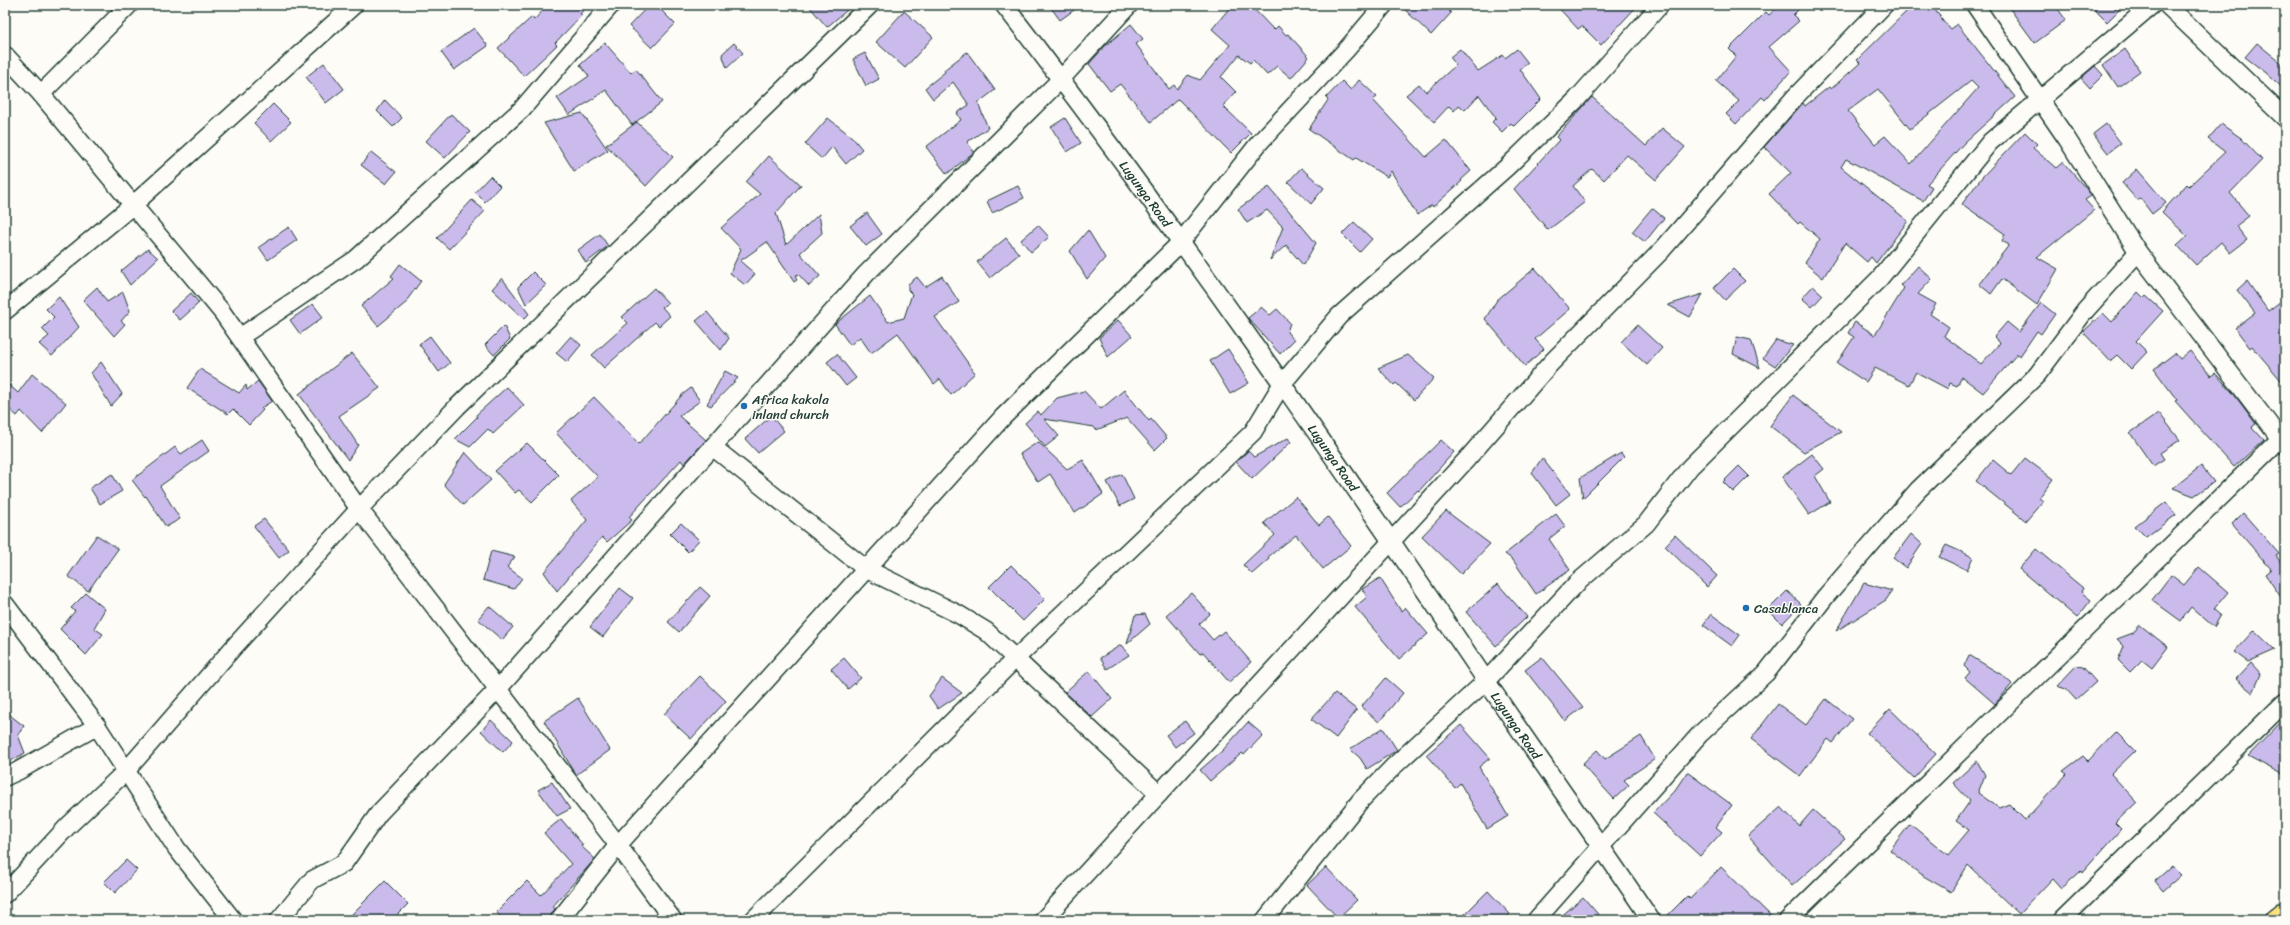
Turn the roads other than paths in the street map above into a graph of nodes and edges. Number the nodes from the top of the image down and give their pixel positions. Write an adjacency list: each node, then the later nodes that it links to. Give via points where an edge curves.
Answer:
1 (129, 5): 15 (street)
2 (354, 5): 18 (street)
3 (611, 5): 22 (street, via 522,109 356,259)
4 (870, 5): 26 (street, via 457,407)
5 (1004, 5): 14 (street, Lugunga Road)
6 (1129, 5): 14 (street)
7 (1384, 5): 19 (street, via 1346,50 1259,143)
8 (1660, 5): 23 (street, via 1578,99 1507,167 1339,316)
9 (1884, 5): 27 (street, via 1794,98 1662,250 1550,364)
10 (1974, 5): 16 (street)
11 (2152, 5): 16 (street)
12 (2167, 5): 17 (street)
13 (5, 55): 15 (street)
14 (1061, 79): 19 (street, Lugunga Road); 25 (street, via 866,274)
15 (41, 94): 18 (street)
16 (2040, 100): 20 (street); 31 (street, via 1990,142 1880,278 1690,467 1646,524 1577,583)
17 (2285, 118)
18 (133, 205): 21 (street); 22 (street)
19 (1180, 243): 23 (street, Lugunga Road); 28 (street, via 1003,418)
20 (2138, 252): 24 (street); 39 (street, via 2085,312 2037,375 1918,490 1826,596 1766,673 1700,734)
21 (5, 311)
22 (240, 337): 26 (street)
23 (1282, 384): 27 (street, Lugunga Road); 30 (street, via 1253,432)
24 (2283, 442): 51 (street)
25 (714, 448): 28 (street); 32 (street)
26 (359, 510): 32 (street); 35 (street)
27 (1392, 540): 31 (street, Lugunga Road); 37 (street)
28 (866, 568): 30 (street, via 958,614 986,631); 38 (street)
29 (5, 604): 34 (street)
30 (1014, 660): 37 (street); 46 (street)
31 (1486, 681): 39 (street, Lugunga Road); 48 (street, via 1360,801)
32 (497, 690): 38 (street); 43 (street, via 379,813 344,863 312,880)
33 (2285, 702): 52 (street)
34 (97, 726): 35 (street); 36 (street)
35 (126, 770): 40 (street, via 67,827); 42 (street, via 177,849)
36 (5, 777)
37 (1159, 794): 47 (street)
38 (618, 844): 44 (street); 45 (street)
39 (1602, 846): 49 (street); 50 (street, Lugunga Road)
40 (5, 894)
41 (2285, 913): 53 (highway)
42 (233, 920)
43 (279, 920)
44 (559, 920)
45 (672, 920)
46 (753, 920)
47 (1043, 920)
48 (1265, 920)
49 (1536, 920)
50 (1651, 920)
51 (1788, 920)
52 (2062, 920)
53 (2276, 920)

